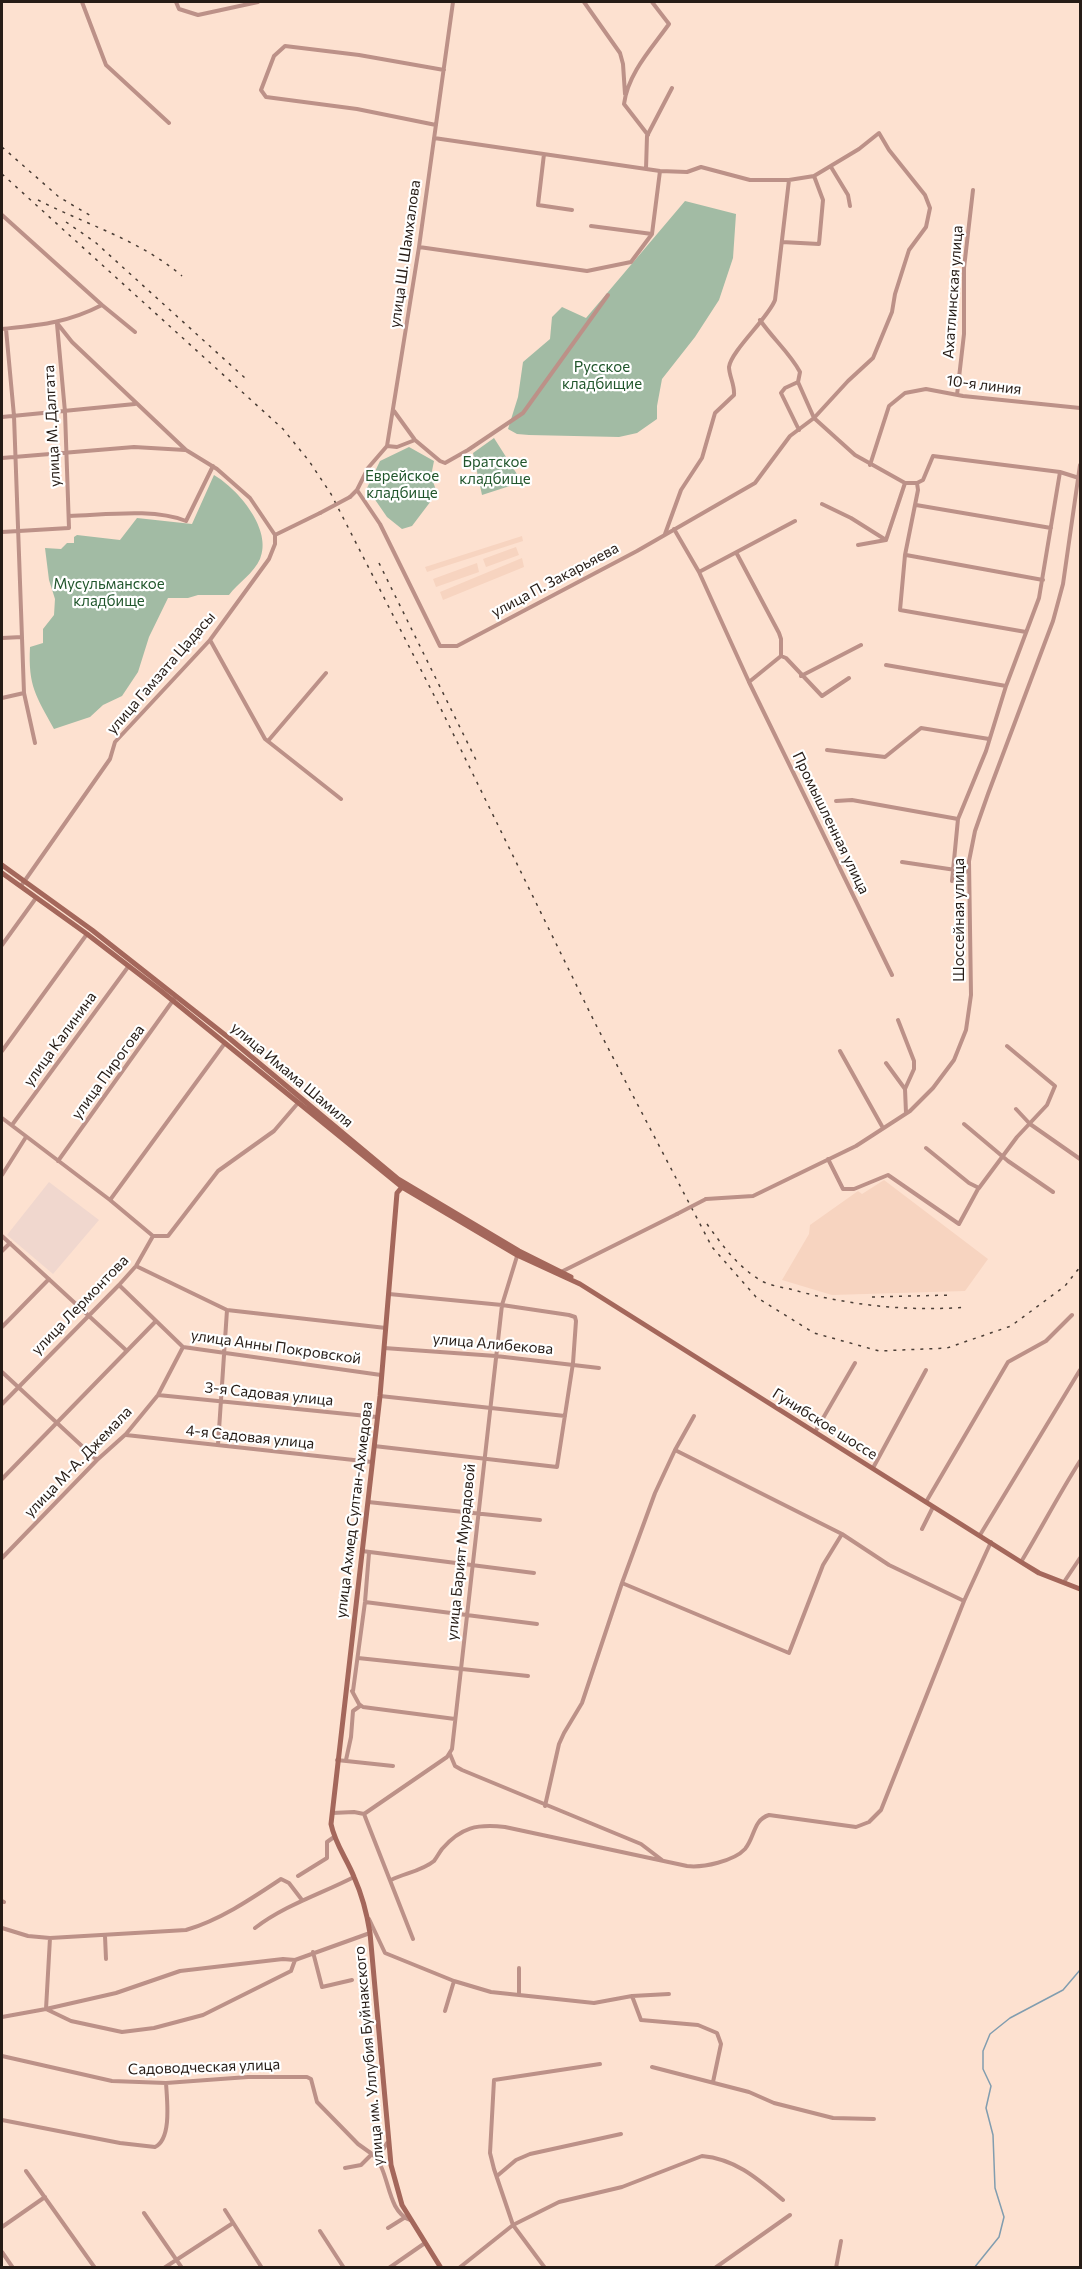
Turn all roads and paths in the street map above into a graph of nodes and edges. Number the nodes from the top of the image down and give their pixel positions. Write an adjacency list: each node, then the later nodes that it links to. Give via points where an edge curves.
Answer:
1 (82, 2): 10 (street, via 106,65)
2 (176, 2): 3 (street, via 179,9 198,15)
3 (258, 2)
4 (453, 2): 7 (street, улица Ш. Шамхалова)
5 (584, 2): 9 (street, via 620,53)
6 (652, 2): 9 (street, via 669,24 636,69)
7 (444, 70): 11 (street, улица Ш. Шамхалова); 11 (street, via 285,45 274,56 261,90 266,97)
8 (672, 88): 12 (street)
9 (625, 95): 12 (street, via 624,104)
10 (169, 123)
11 (436, 125): 13 (street, улица Ш. Шамхалова)
12 (648, 135): 16 (street)
13 (434, 138): 14 (street); 27 (street, улица Ш. Шамхалова)
14 (544, 154): 16 (street); 22 (street, via 538,205)
15 (831, 167): 18 (street); 21 (street, via 848,195); 42 (street, улица П. Закарьяева, via 879,133 925,195 930,208 926,227 909,250 892,312 873,358)
16 (646, 169): 17 (street)
17 (660, 171): 19 (street, via 687,172 701,167 750,180); 25 (street)
18 (814, 176): 19 (street); 26 (street, via 823,200 819,244)
19 (789, 180): 26 (street)
20 (973, 190): 35 (street, Ахатлинская улица)
21 (850, 206)
22 (572, 210)
23 (2, 215): 29 (street)
24 (591, 226): 25 (street)
25 (652, 234): 27 (street, via 631,262 587,271)
26 (782, 242): 30 (street, via 775,300)
27 (419, 247): 38 (street, улица Ш. Шамхалова)
28 (608, 295): 44 (street, via 534,400 514,420 445,463)
29 (102, 305): 31 (street); 33 (street)
30 (760, 320): 34 (street, via 794,362 800,372); 67 (street, via 729,367 734,395 715,413 702,458 681,490)
31 (57, 323): 32 (street); 36 (street); 39 (street, улица М. Далгата)
32 (4, 329): 40 (street)
33 (135, 332)
34 (798, 381): 42 (street); 43 (street, via 781,393)
35 (957, 395): 37 (street, 10-я линия); 50 (street, 10-я линия, via 926,389 905,393 889,406)
36 (136, 404): 39 (street); 46 (street)
37 (1080, 408)
38 (394, 411): 44 (street); 45 (street, улица Ш. Шамхалова)
39 (65, 412): 40 (street); 47 (street, улица М. Далгата)
40 (14, 416): 41 (street); 48 (street)
41 (2, 417)
42 (814, 418): 43 (street, улица П. Закарьяева); 50 (street)
43 (798, 430): 63 (street, улица П. Закарьяева, via 754,483)
44 (416, 440): 45 (street, via 397,447)
45 (387, 446): 57 (street, улица Ш. Шамхалова, via 368,468)
46 (186, 450): 47 (street, via 134,447); 52 (street)
47 (66, 453): 48 (street); 60 (street, улица М. Далгата)
48 (15, 457): 49 (street); 64 (street)
49 (2, 458)
50 (870, 465): 55 (street)
51 (1080, 465): 54 (street, Шоссейная улица)
52 (213, 466): 60 (street, via 186,521 174,516 128,514); 66 (street, via 250,498)
53 (1060, 472): 54 (street); 56 (street, via 933,456 923,480); 62 (street)
54 (1079, 478): 98 (street, Шоссейная улица, via 1063,584 1053,621 975,831)
55 (905, 483): 56 (street); 68 (street)
56 (917, 483): 59 (street)
57 (357, 490): 66 (street, улица Ш. Шамхалова, bridge); 67 (street, улица П. Закарьяева, via 380,524 440,646 457,645)
58 (822, 504): 68 (street)
59 (916, 505): 62 (street); 71 (street)
60 (69, 516): 64 (street, улица М. Далгата, via 69,528)
61 (795, 521): 70 (street)
62 (1051, 528): 73 (street)
63 (674, 530): 67 (street, улица П. Закарьяева); 72 (street, Промышленная улица)
64 (17, 531): 65 (street); 76 (street)
65 (2, 532)
66 (274, 535): 77 (street, улица Гамзата Цадасы, via 269,559)
67 (664, 535)
68 (886, 540): 69 (street)
69 (858, 545)
70 (737, 554): 72 (street); 79 (street, via 781,639)
71 (905, 555): 73 (street); 74 (street, via 900,610)
72 (699, 572): 84 (street, Промышленная улица)
73 (1043, 580): 74 (street)
74 (1026, 632): 85 (street)
75 (2, 638): 76 (street)
76 (22, 638): 86 (street)
77 (210, 640): 89 (street); 100 (street, улица Гамзата Цадасы, via 115,742 110,759)
78 (861, 645): 82 (street)
79 (781, 656): 82 (street); 84 (street)
80 (886, 665): 85 (street)
81 (326, 673): 89 (street)
82 (801, 676): 83 (street, via 822,696)
83 (849, 678)
84 (749, 682): 107 (street, Промышленная улица)
85 (1006, 686): 88 (street)
86 (24, 693): 87 (street); 90 (street)
87 (2, 698)
88 (989, 739): 91 (street, via 921,729 885,757); 94 (street)
89 (268, 741): 92 (street)
90 (35, 743)
91 (826, 750)
92 (341, 799)
93 (836, 801): 94 (street, via 852,800)
94 (958, 819): 97 (street)
95 (902, 862): 97 (street)
96 (2, 865): 100 (main road, улица Имама Шамиля)
97 (953, 869): 98 (street); 101 (street)
98 (969, 872): 118 (street, Шоссейная улица, via 971,995 966,1030 954,1060)
99 (2, 873): 102 (main road, улица Имама Шамиля)
100 (25, 880): 102 (street, улица Гамзата Цадасы); 108 (main road, улица Имама Шамиля)
101 (952, 881)
102 (21, 886): 103 (main road, улица Имама Шамиля)
103 (36, 898): 104 (main road, улица Имама Шамиля); 105 (street)
104 (87, 934): 106 (main road, улица Имама Шамиля); 113 (street)
105 (2, 945)
106 (128, 967): 108 (main road, улица Имама Шамиля); 122 (street, улица Калинина)
107 (892, 975)
108 (175, 999): 110 (main road, улица Имама Шамиля); 129 (street, улица Пирогова); 139 (main road, улица Имама Шамиля, via 266,1068 398,1179)
109 (898, 1020): 115 (street, via 914,1061)
110 (225, 1043): 116 (main road, улица Имама Шамиля); 134 (street)
111 (1007, 1046): 121 (street, via 1055,1086 1047,1105)
112 (840, 1051): 123 (street)
113 (2, 1052)
114 (886, 1063): 115 (street)
115 (905, 1089): 118 (street)
116 (298, 1102): 131 (main road, улица Имама Шамиля); 136 (street, via 274,1131 218,1171 168,1236)
117 (1016, 1109): 121 (street)
118 (906, 1114): 123 (street, Шоссейная улица)
119 (2, 1118): 122 (street)
120 (964, 1124): 126 (street)
121 (1030, 1124): 126 (street); 128 (street)
122 (12, 1125): 124 (street)
123 (883, 1128): 127 (street, Шоссейная улица)
124 (26, 1137): 129 (street); 130 (street)
125 (926, 1148): 132 (street)
126 (1004, 1157): 132 (street); 133 (street)
127 (828, 1159): 132 (street, via 843,1190 854,1190 888,1175 959,1224); 141 (street, Шоссейная улица, bridge, via 753,1196 706,1199)
128 (1080, 1159)
129 (58, 1161): 134 (street)
130 (2, 1175)
131 (402, 1187): 139 (main road, улица Имама Шамиля); 144 (main road, улица Ахмед Султан-Ахмедова, via 397,1194)
132 (978, 1189)
133 (1053, 1192)
134 (110, 1200): 136 (street)
135 (2, 1236): 137 (street)
136 (153, 1236): 140 (street, улица Лермонтова)
137 (10, 1243): 138 (street); 142 (street)
138 (2, 1251)
139 (518, 1253): 141 (main road, улица Имама Шамиля); 145 (street, улица Барият Мурадовой)
140 (136, 1266): 143 (street, улица Лермонтова); 146 (street)
141 (561, 1273): 174 (main road, Гунибское шоссе)
142 (49, 1279): 148 (street); 150 (street)
143 (119, 1285): 148 (street, улица Лермонтова); 149 (street, улица Анны Покровской)
144 (389, 1294): 145 (street); 151 (main road, улица Ахмед Султан-Ахмедова)
145 (502, 1305): 156 (street, улица Барият Мурадовой); 157 (street, via 574,1317)
146 (227, 1310): 151 (street); 155 (street)
147 (1072, 1315): 186 (street, via 1046,1341 1008,1362)
148 (89, 1316): 154 (street); 164 (street, улица Лермонтова)
149 (156, 1321): 152 (street, улица Анны Покровской); 154 (street)
150 (2, 1327)
151 (386, 1328): 153 (main road, улица Ахмед Султан-Ахмедова)
152 (183, 1347): 155 (street, улица Анны Покровской); 165 (street, улица М-А. Джемала)
153 (384, 1348): 156 (street, улица Алибекова); 163 (main road, улица Ахмед Султан-Ахмедова)
154 (127, 1351): 173 (street)
155 (225, 1352): 163 (street, улица Анны Покровской); 167 (street)
156 (496, 1356): 157 (street, улица Алибекова); 169 (street, улица Барият Мурадовой)
157 (573, 1364): 159 (street, улица Алибекова); 170 (street)
158 (855, 1364): 174 (street)
159 (599, 1368)
160 (926, 1370): 183 (street)
161 (1080, 1370): 192 (street)
162 (2, 1372): 164 (street)
163 (381, 1375): 166 (main road, улица Ахмед Султан-Ахмедова)
164 (18, 1387): 168 (street, улица Лермонтова); 173 (street)
165 (158, 1395): 167 (street, 3-я Садовая улица); 175 (street, улица М-А. Джемала)
166 (380, 1396): 169 (street); 172 (main road, улица Ахмед Султан-Ахмедова)
167 (221, 1401): 172 (street, 3-я Садовая улица); 176 (street)
168 (2, 1404)
169 (490, 1408): 170 (street); 180 (street, улица Барият Мурадовой)
170 (565, 1416): 180 (street, via 557,1467)
171 (694, 1416): 178 (street)
172 (377, 1417): 177 (main road, улица Ахмед Султан-Ахмедова)
173 (57, 1423): 179 (street); 184 (street)
174 (815, 1432): 183 (main road, Гунибское шоссе)
175 (126, 1434): 176 (street, 4-я Садовая улица); 179 (street, улица М-А. Джемала)
176 (218, 1445): 182 (street, 4-я Садовая улица)
177 (374, 1446): 180 (street); 182 (main road, улица Ахмед Султан-Ахмедова)
178 (675, 1450): 191 (street); 202 (street)
179 (97, 1460): 196 (street, улица М-А. Джемала)
180 (484, 1460): 188 (street, улица Барият Мурадовой)
181 (1080, 1461): 198 (street)
182 (372, 1462): 185 (main road, улица Ахмед Султан-Ахмедова)
183 (873, 1468): 186 (main road, Гунибское шоссе)
184 (2, 1479)
185 (367, 1502): 188 (street); 194 (main road, улица Ахмед Султан-Ахмедова)
186 (926, 1502): 187 (main road, Гунибское шоссе)
187 (934, 1506): 190 (street); 192 (main road, Гунибское шоссе)
188 (478, 1513): 189 (street); 199 (street, улица Барият Мурадовой)
189 (540, 1520)
190 (922, 1529)
191 (842, 1534): 202 (street, via 823,1565 789,1653); 204 (street, via 889,1565)
192 (980, 1535): 193 (main road, Гунибское шоссе)
193 (991, 1542): 198 (main road, Гунибское шоссе); 204 (street)
194 (361, 1551): 195 (street); 211 (main road, улица Ахмед Султан-Ахмедова)
195 (369, 1553): 199 (street); 205 (street)
196 (2, 1558)
197 (1080, 1558): 201 (street)
198 (1021, 1562): 201 (main road, Гунибское шоссе)
199 (472, 1565): 200 (street); 206 (street, улица Барият Мурадовой)
200 (534, 1573)
201 (1064, 1582): 203 (main road, Гунибское шоссе)
202 (622, 1583): 219 (street, via 582,1703 559,1744)
203 (1080, 1589)
204 (964, 1601): 223 (street, via 881,1810 869,1822 856,1827 769,1815 759,1821 746,1848 712,1866 691,1867)
205 (365, 1602): 206 (street); 208 (street)
206 (466, 1615): 207 (street); 209 (street, улица Барият Мурадовой)
207 (537, 1624)
208 (358, 1658): 209 (street); 212 (street)
209 (460, 1667): 210 (street); 214 (street, улица Барият Мурадовой)
210 (528, 1676)
211 (346, 1689): 212 (street); 216 (main road, улица Ахмед Султан-Ахмедова)
212 (353, 1691): 213 (street)
213 (360, 1706): 214 (street); 217 (street, via 353,1711)
214 (455, 1719): 215 (street, улица Барият Мурадовой)
215 (450, 1754): 219 (street, via 455,1766 462,1770); 221 (street)
216 (337, 1760): 217 (street); 220 (main road, улица Ахмед Султан-Ахмедова)
217 (346, 1760): 218 (street)
218 (393, 1766)
219 (544, 1806): 223 (street, via 641,1845)
220 (331, 1813): 221 (street); 222 (main road, улица Ахмед Султан-Ахмедова)
221 (364, 1814): 226 (street)
222 (334, 1837): 224 (street, via 327,1842 327,1858); 225 (main road, улица им. Уллубия Буйнакского)
223 (662, 1861): 226 (street, via 489,1825 460,1832 435,1860)
224 (298, 1876)
225 (354, 1877): 227 (street); 228 (main road, улица им. Уллубия Буйнакского)
226 (391, 1880): 234 (street)
227 (302, 1900): 230 (street); 232 (street, via 281,1879 203,1925 186,1930)
228 (366, 1913): 231 (main road, улица им. Уллубия Буйнакского); 240 (street, via 385,1953)
229 (2, 1928): 233 (street)
230 (255, 1928)
231 (370, 1933): 235 (street); 255 (main road, улица им. Уллубия Буйнакского)
232 (105, 1936): 233 (street); 236 (street)
233 (50, 1938): 244 (street)
234 (412, 1939)
235 (313, 1952): 237 (street); 239 (street, via 322,1987)
236 (106, 1959)
237 (295, 1959): 244 (street, via 180,1971 116,1993); 244 (street, via 291,1971 203,2015 154,2028 122,2032 71,2021)
238 (519, 1968): 242 (street)
239 (352, 1980)
240 (454, 1981): 242 (street); 245 (street)
241 (669, 1994): 243 (street)
242 (519, 1995): 243 (street, via 594,2002)
243 (632, 1996): 250 (street, via 641,2020 698,2025 717,2033 721,2044)
244 (46, 2009): 246 (street)
245 (445, 2011)
246 (2, 2017)
247 (2, 2056): 251 (street, Садоводческая улица, via 112,2081)
248 (600, 2064): 259 (street, via 494,2080 490,2153)
249 (652, 2067): 250 (street)
250 (713, 2082): 252 (street, via 833,2118)
251 (166, 2083): 253 (street, via 167,2120 164,2136 155,2147); 256 (street, Садоводческая улица, via 307,2077 317,2102)
252 (874, 2119)
253 (2, 2120)
254 (621, 2134): 259 (street, via 530,2154)
255 (387, 2143): 256 (street, via 381,2153); 265 (main road, улица им. Уллубия Буйнакского)
256 (372, 2154): 257 (street, via 361,2165); 265 (street, Садоводческая улица, via 383,2167 394,2204)
257 (345, 2168)
258 (26, 2171): 260 (street)
259 (497, 2176): 267 (street)
260 (45, 2197): 268 (street); 276 (street)
261 (783, 2200): 267 (street, via 747,2170 702,2156 622,2187 559,2202)
262 (225, 2210): 266 (street)
263 (144, 2213): 274 (street)
264 (790, 2215): 285 (street)
265 (407, 2219): 269 (street); 272 (main road, улица им. Уллубия Буйнакского)
266 (233, 2223): 274 (street); 279 (street)
267 (513, 2225): 283 (street); 284 (street)
268 (2, 2227)
269 (388, 2228)
270 (320, 2231): 280 (street)
271 (841, 2241): 286 (street)
272 (425, 2243): 281 (street); 282 (main road, улица им. Уллубия Буйнакского)
273 (2, 2252): 275 (street)
274 (177, 2259): 277 (street); 278 (street)
275 (13, 2268)
276 (95, 2268)
277 (164, 2268)
278 (182, 2268)
279 (262, 2268)
280 (344, 2268)
281 (389, 2268)
282 (441, 2268)
283 (459, 2268)
284 (545, 2268)
285 (715, 2268)
286 (836, 2268)

